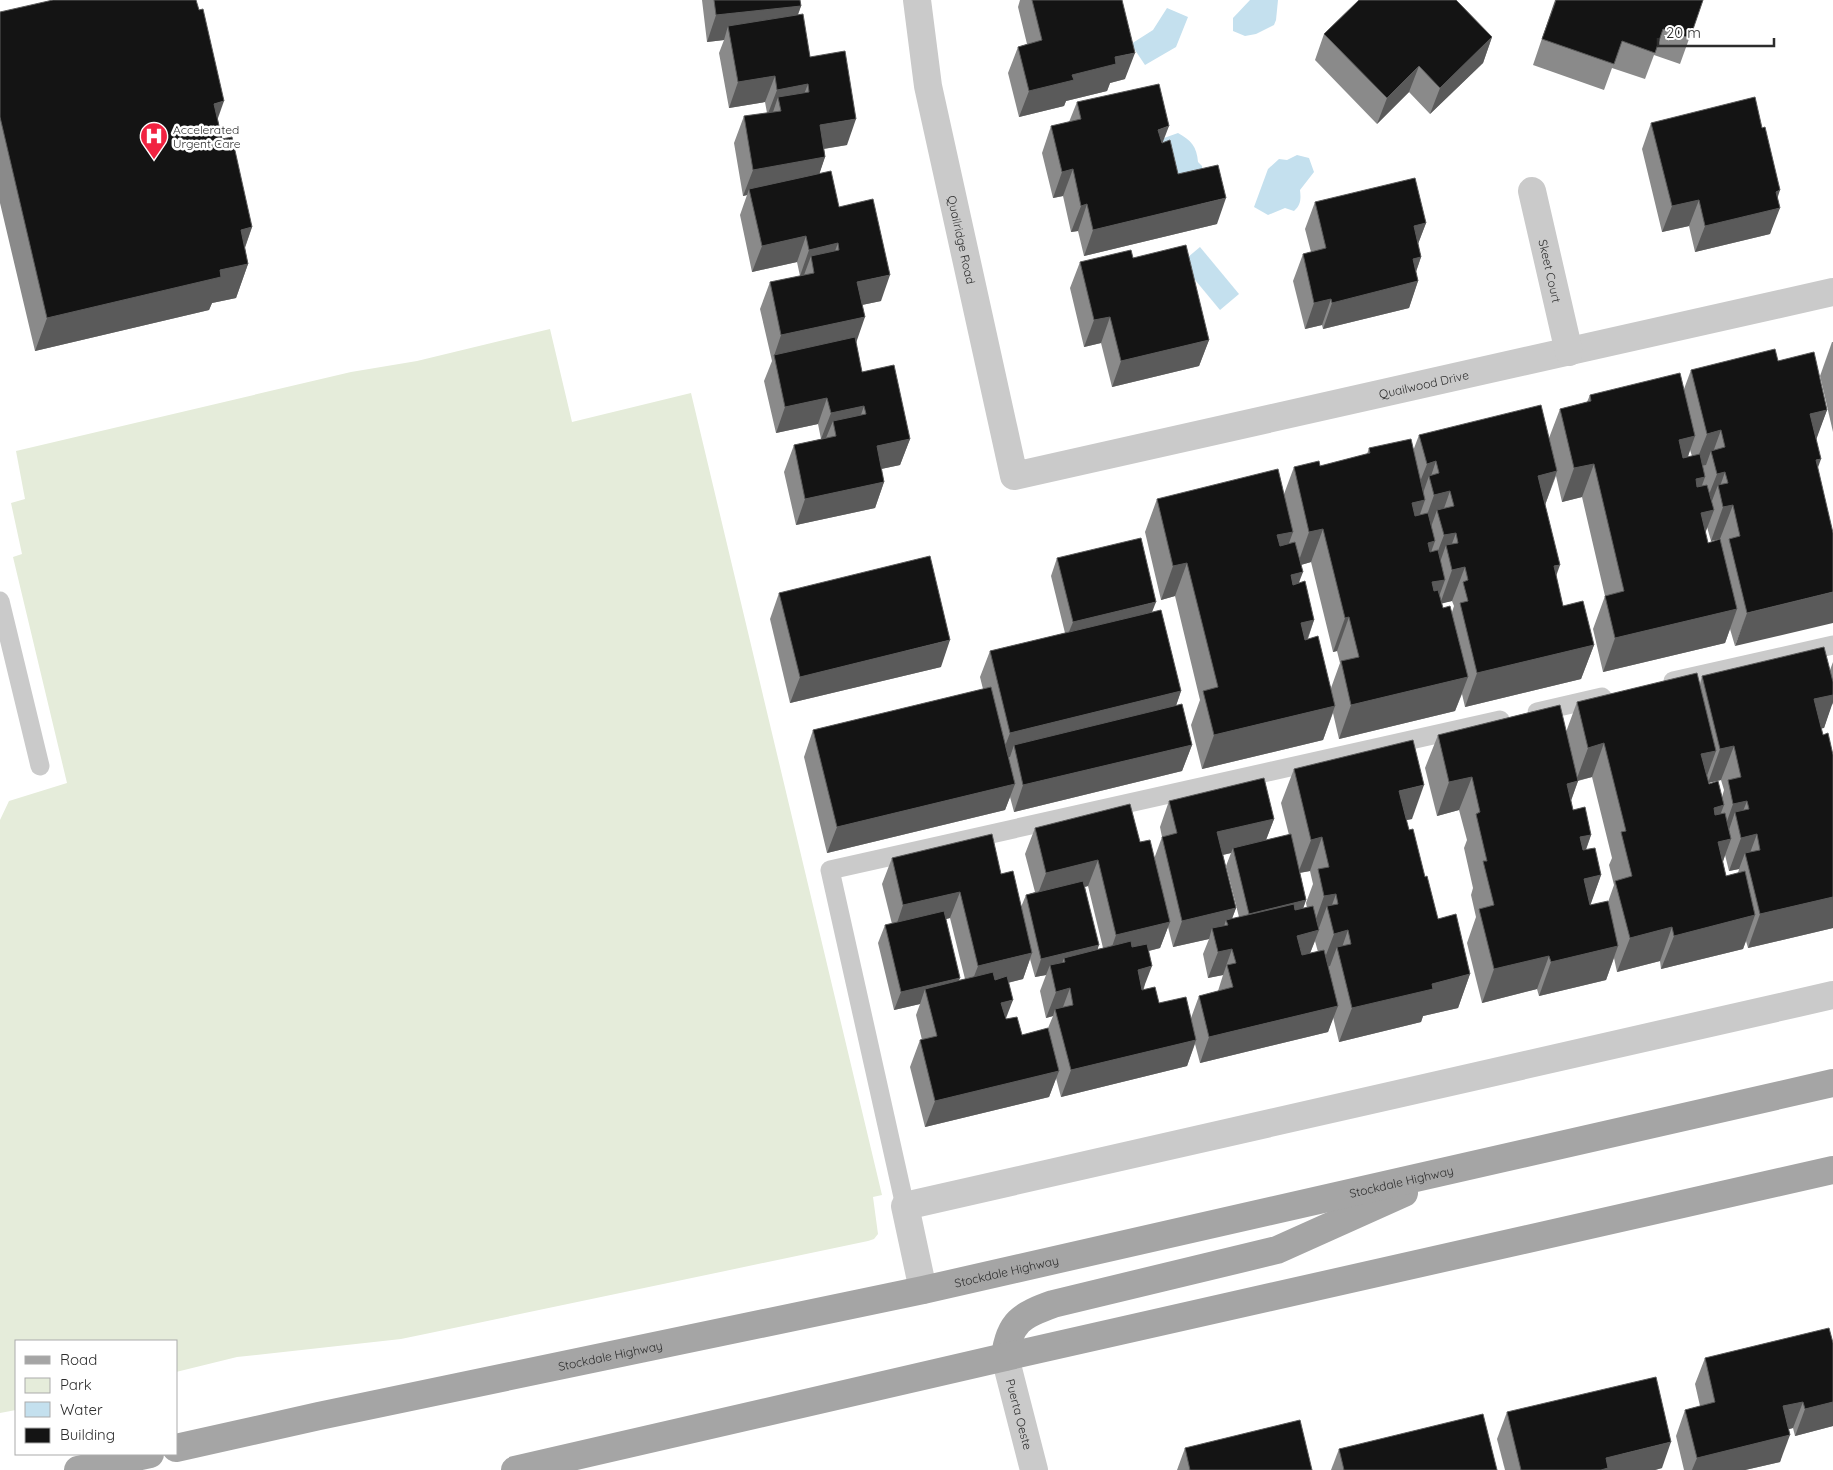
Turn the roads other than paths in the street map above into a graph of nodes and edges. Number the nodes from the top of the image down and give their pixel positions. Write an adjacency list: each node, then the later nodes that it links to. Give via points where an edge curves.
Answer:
1 (916, 0): 5 (street, Quailridge Road, via 928,86)
2 (1532, 191): 4 (street, Skeet Court)
3 (1833, 292): 4 (street, Quailwood Drive)
4 (1569, 352): 5 (street, Quailwood Drive)
5 (1014, 476)
6 (0, 601): 10 (lane)
7 (1833, 645): 8 (lane)
8 (1658, 685)
9 (1619, 693): 15 (lane, via 830,870)
10 (40, 766)
11 (1833, 995): 15 (street)
12 (1833, 1083): 13 (main road, Stockdale Highway)
13 (1453, 1170): 16 (main road, Stockdale Highway); 17 (main road, via 1276,1250 1034,1311 1016,1324 1007,1339)
14 (1833, 1170): 17 (main road)
15 (905, 1206): 16 (street)
16 (923, 1290): 18 (main road, Stockdale Highway)
17 (1005, 1357): 21 (main road); 22 (street, Puerta Oeste)
18 (178, 1448)
19 (146, 1455): 20 (main road)
20 (78, 1470)
21 (515, 1470)
22 (1034, 1470)

